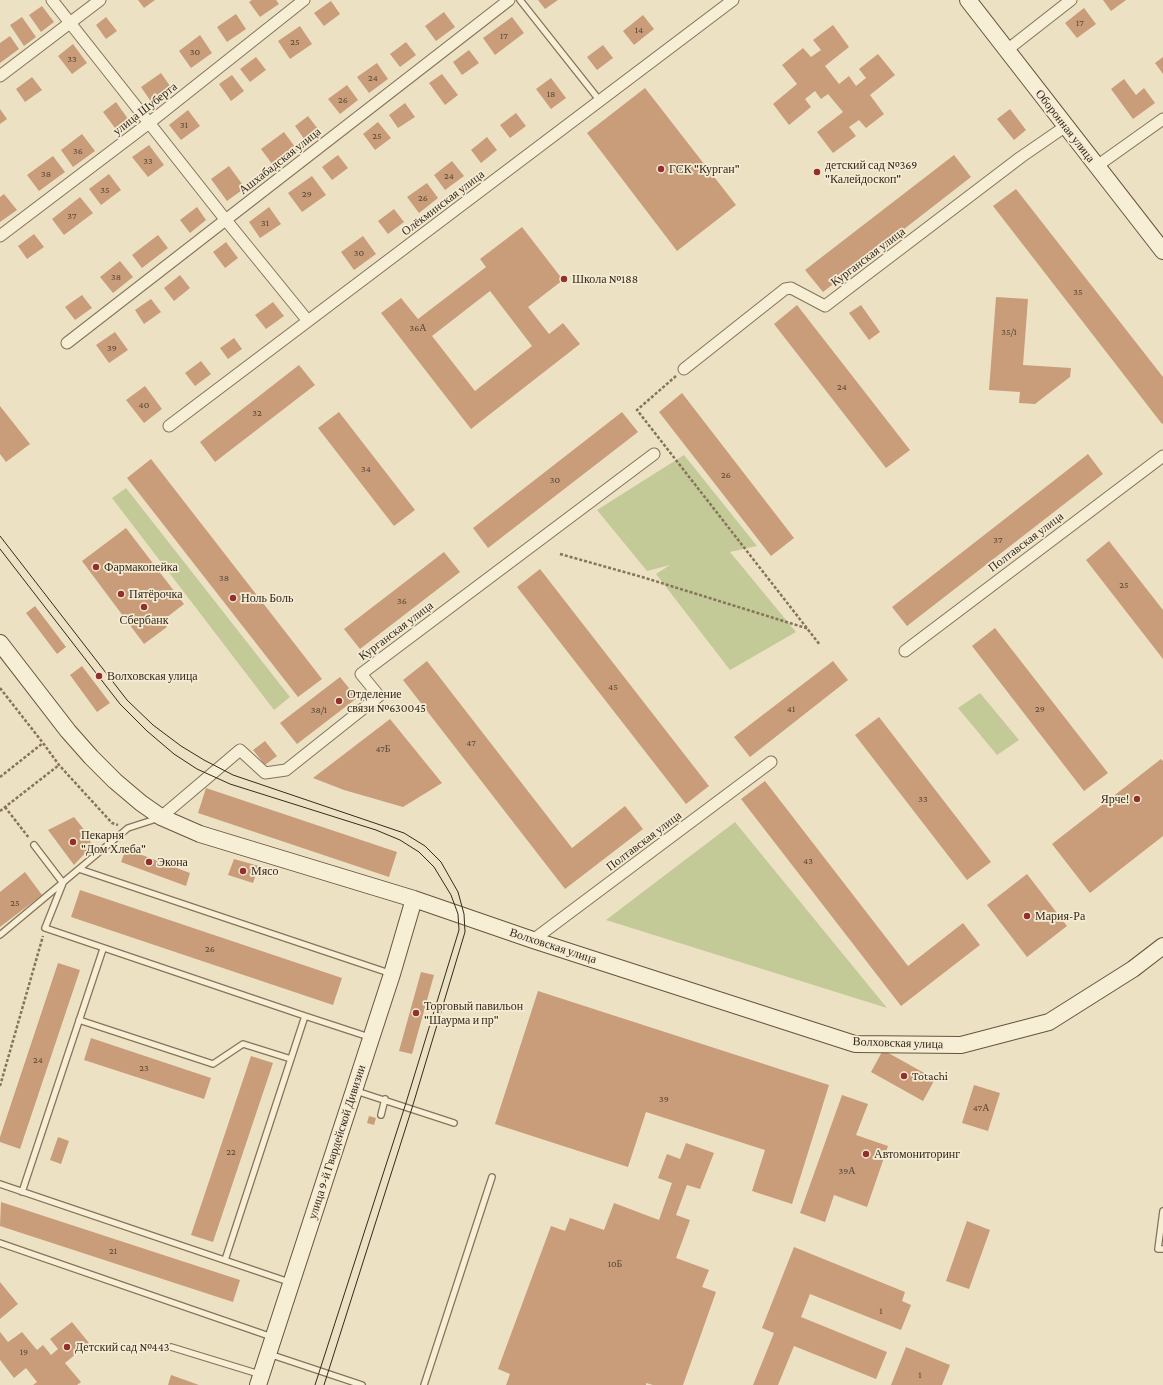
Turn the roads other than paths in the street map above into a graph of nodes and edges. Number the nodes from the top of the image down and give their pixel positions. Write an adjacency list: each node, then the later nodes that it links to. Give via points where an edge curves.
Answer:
1 (52, 0): 9 (street)
2 (100, 0): 9 (street)
3 (304, 0): 14 (street, улица Шуберта)
4 (510, 0): 17 (street, Ашхабадская улица)
5 (520, 0): 12 (lane)
6 (733, 0): 12 (street, Олёкминская улица)
7 (968, 0): 10 (main road, Оборонная улица)
8 (1071, 0): 10 (street)
9 (70, 23): 11 (street); 14 (street)
10 (1007, 50): 15 (main road, Оборонная улица)
11 (0, 76)
12 (600, 101): 20 (street, Олёкминская улица)
13 (1163, 118): 16 (street)
14 (149, 123): 17 (street); 18 (street, улица Шуберта)
15 (1066, 126): 16 (main road, Оборонная улица); 22 (street, Курганская улица, via 1021,157 825,306 791,288 785,288)
16 (1097, 166): 19 (main road, Оборонная улица)
17 (225, 219): 20 (street); 21 (street, Ашхабадская улица)
18 (0, 236)
19 (1163, 252)
20 (308, 321): 23 (street, Олёкминская улица)
21 (67, 343)
22 (684, 369)
23 (169, 426)
24 (654, 454): 29 (street, Курганская улица, via 361,674 379,696 286,770 266,773 240,750)
25 (1163, 456): 27 (street, Полтавская улица)
26 (0, 643): 29 (main road, Волховская улица, via 90,757 120,786)
27 (905, 651)
28 (771, 762): 35 (street, Полтавская улица)
29 (161, 817): 31 (lane, via 128,828); 33 (main road, Волховская улица, via 200,834)
30 (34, 845): 32 (lane)
31 (79, 869): 32 (lane); 38 (lane)
32 (63, 883): 34 (lane); 37 (lane, via 45,928)
33 (414, 899): 35 (main road, Волховская улица); 38 (main road, улица 9-й Гвардейской Дивизии)
34 (0, 935)
35 (532, 940): 36 (main road, Волховская улица, via 855,1044 948,1045 962,1045 1049,1022 1133,969)
36 (1163, 946)
37 (103, 949): 39 (lane); 40 (lane)
38 (392, 974): 41 (main road, улица 9-й Гвардейской Дивизии)
39 (305, 1016): 41 (lane); 42 (lane)
40 (79, 1020): 42 (lane, via 212,1064 243,1044); 49 (lane)
41 (371, 1038): 43 (main road, улица 9-й Гвардейской Дивизии)
42 (291, 1059): 53 (lane)
43 (354, 1090): 44 (lane); 54 (main road, улица 9-й Гвардейской Дивизии)
44 (385, 1100): 45 (lane); 46 (lane)
45 (381, 1115)
46 (454, 1123)
47 (492, 1177): 60 (lane)
48 (0, 1184): 49 (lane)
49 (22, 1192): 53 (lane)
50 (1163, 1211): 52 (lane, via 1158,1249)
51 (0, 1243): 55 (lane)
52 (1163, 1250)
53 (225, 1260): 54 (lane)
54 (292, 1282): 55 (main road, улица 9-й Гвардейской Дивизии)
55 (274, 1337): 57 (main road, улица 9-й Гвардейской Дивизии)
56 (171, 1347): 58 (lane)
57 (268, 1353): 58 (main road, улица 9-й Гвардейской Дивизии); 59 (lane)
58 (260, 1380)
59 (362, 1385)
60 (424, 1385)

